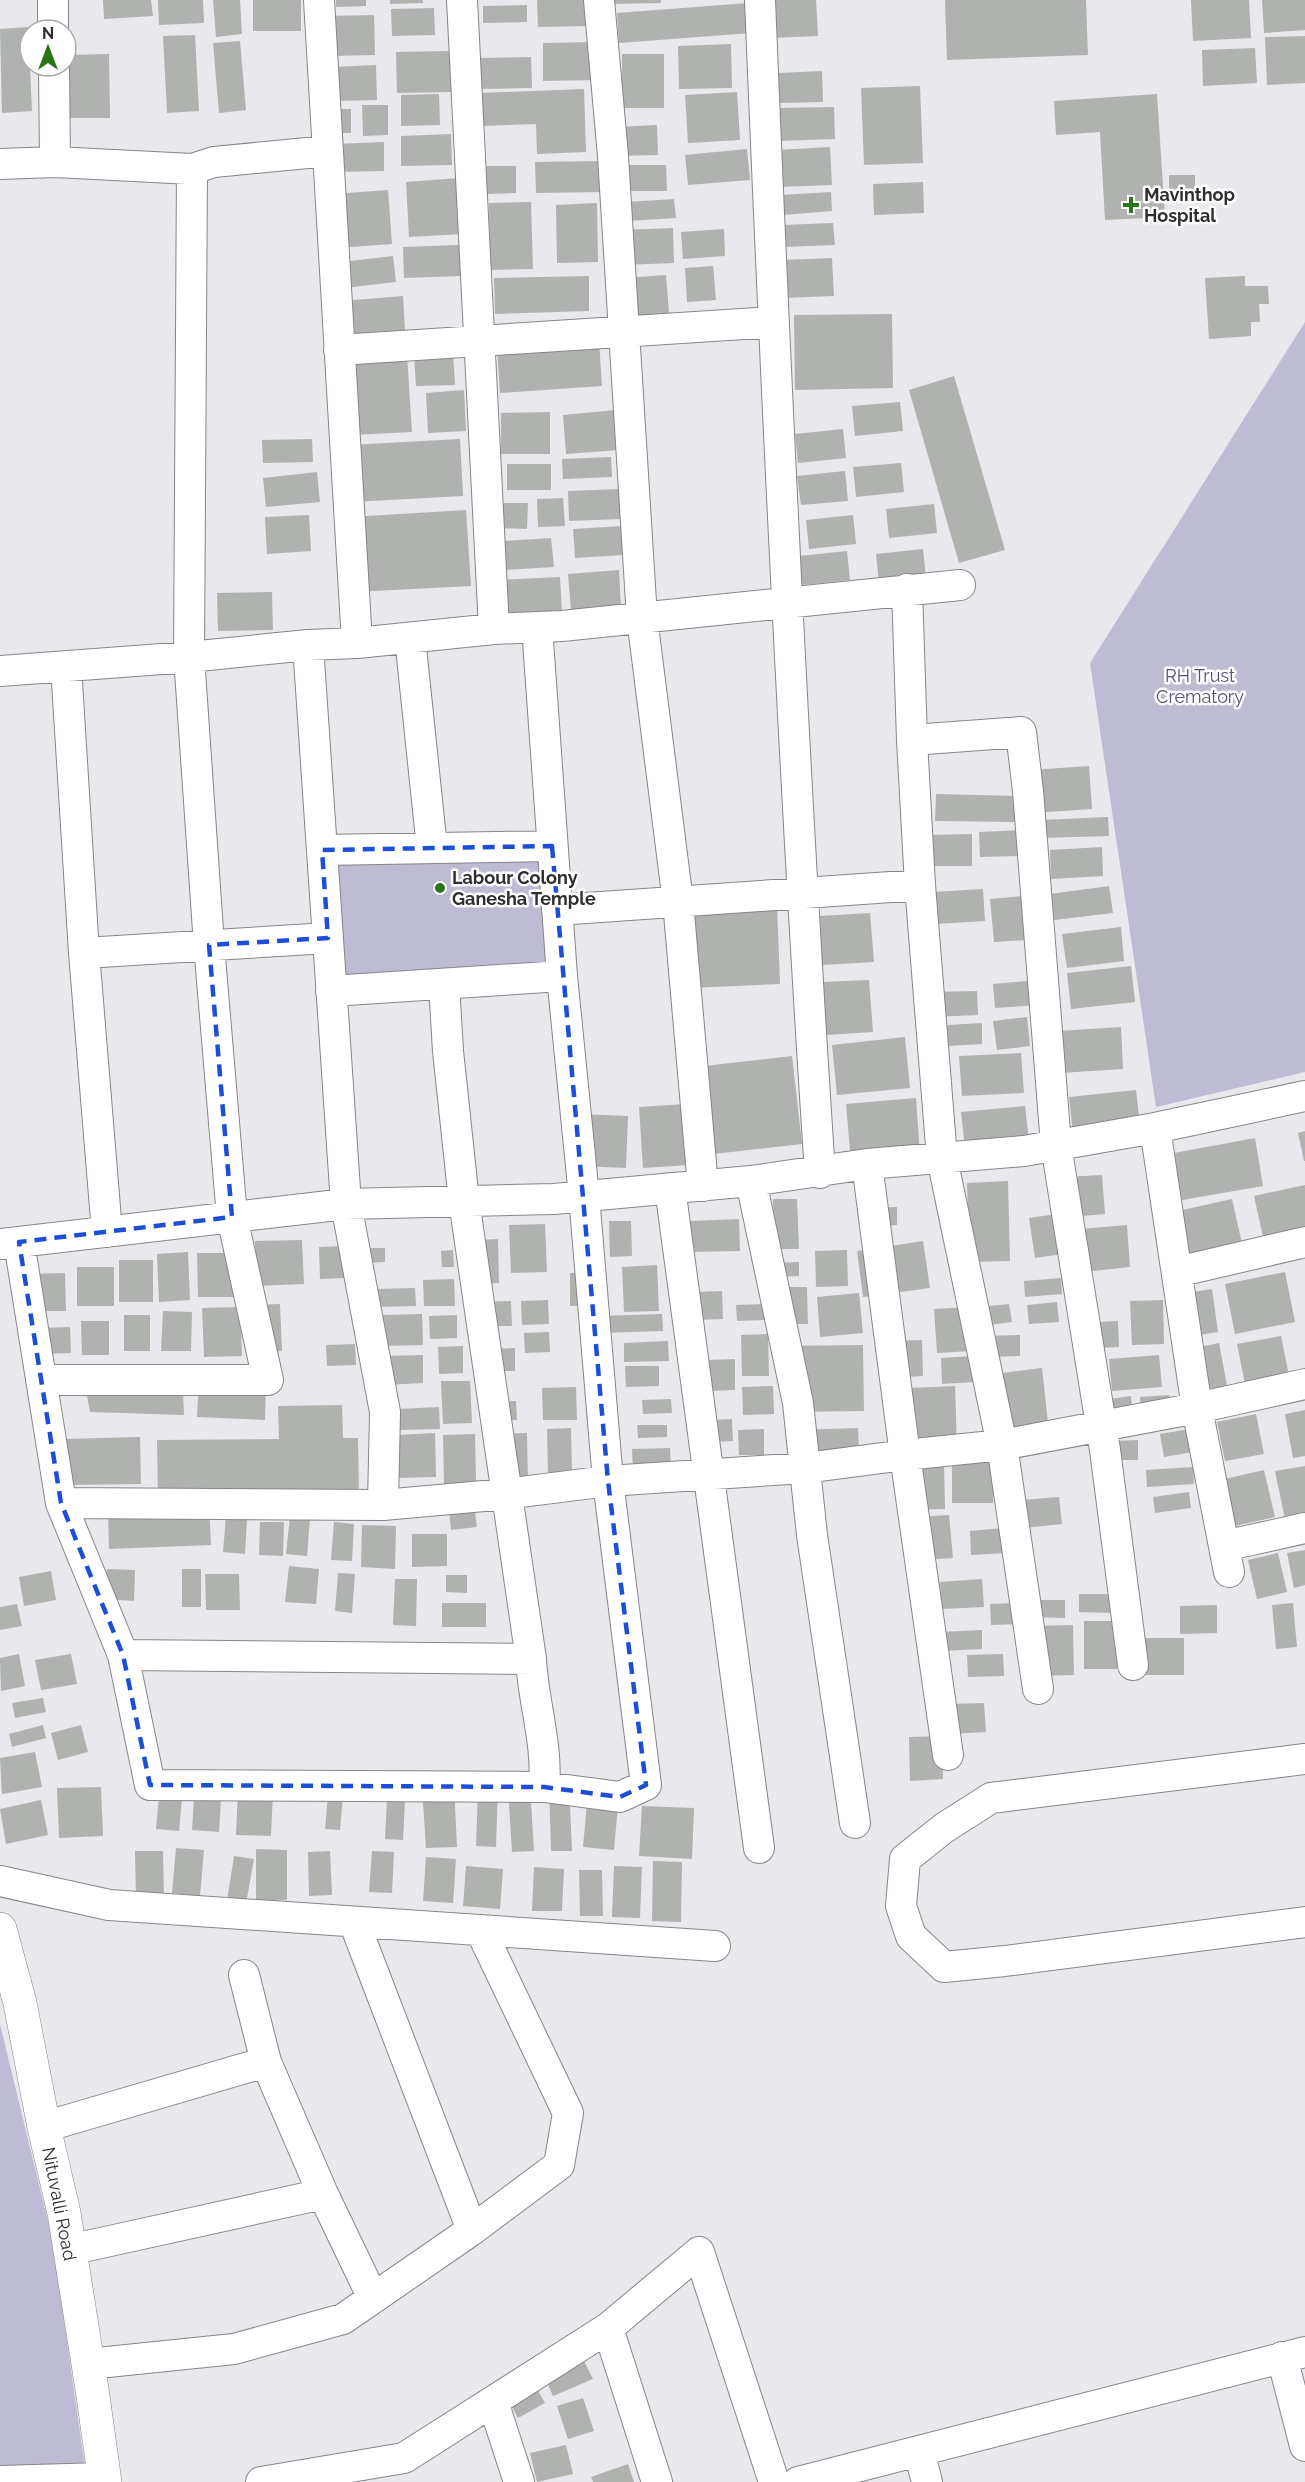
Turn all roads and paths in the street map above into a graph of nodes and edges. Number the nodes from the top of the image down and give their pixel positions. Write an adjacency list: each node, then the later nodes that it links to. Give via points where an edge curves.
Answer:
1 (53, 0): 6 (street)
2 (319, 0): 8 (street)
3 (462, 0): 14 (street)
4 (599, 0): 13 (street)
5 (760, 0): 12 (street)
6 (53, 18)
7 (54, 78): 9 (street)
8 (328, 151): 11 (street, via 214,162); 15 (street)
9 (55, 162): 10 (street); 11 (street)
10 (0, 164)
11 (192, 169): 25 (street)
12 (774, 322): 13 (street); 18 (street)
13 (624, 331): 14 (street); 19 (street)
14 (479, 341): 15 (street); 21 (street)
15 (339, 350): 23 (street)
16 (960, 585): 17 (street)
17 (907, 589): 18 (street); 28 (street)
18 (786, 604): 19 (street); 33 (street)
19 (642, 618): 20 (street); 34 (street)
20 (537, 627): 21 (street); 29 (street)
21 (494, 629): 22 (street)
22 (410, 638): 23 (street); 30 (street)
23 (357, 644): 24 (street)
24 (308, 645): 25 (street); 31 (street)
25 (189, 657): 26 (street); 37 (street)
26 (66, 666): 27 (street); 38 (street)
27 (0, 671)
28 (912, 740): 32 (street); 44 (street, via 1021,732)
29 (552, 846): 30 (street); 35 (street)
30 (432, 848): 31 (street)
31 (322, 850): 36 (street)
32 (921, 885): 33 (street); 45 (street)
33 (801, 893): 34 (street); 47 (street)
34 (678, 902): 35 (street); 49 (street)
35 (557, 910): 39 (street)
36 (328, 938): 37 (street); 41 (street)
37 (209, 945): 38 (street); 54 (street)
38 (84, 953): 55 (street)
39 (562, 976): 40 (street); 51 (street)
40 (444, 984): 41 (street); 52 (street)
41 (332, 991): 53 (street)
42 (1305, 1096): 43 (street)
43 (1155, 1128): 44 (street); 58 (street)
44 (1056, 1145): 45 (street); 62 (street)
45 (942, 1158): 46 (street); 63 (street)
46 (867, 1164): 47 (street); 64 (street)
47 (820, 1173): 48 (street)
48 (751, 1181): 49 (street); 65 (street, via 798,1403)
49 (703, 1186): 50 (street)
50 (670, 1188): 51 (street); 66 (street)
51 (584, 1196): 52 (street); 67 (street)
52 (464, 1201): 53 (street); 68 (street)
53 (346, 1204): 54 (street); 70 (street, via 385,1412)
54 (232, 1218): 55 (street); 59 (street, via 268,1380)
55 (107, 1232): 57 (street)
56 (1305, 1242): 58 (street)
57 (10, 1243): 59 (street)
58 (1177, 1272): 61 (street)
59 (41, 1380): 69 (street)
60 (1305, 1384): 61 (street)
61 (1197, 1408): 62 (street); 71 (street, via 1227,1559)
62 (1100, 1426): 63 (street); 74 (street)
63 (1002, 1445): 64 (street); 75 (street)
64 (905, 1455): 65 (street); 76 (street)
65 (805, 1468): 66 (street); 79 (street)
66 (710, 1474): 67 (street); 80 (street)
67 (608, 1481): 68 (street); 78 (street, via 646,1785 620,1797)
68 (506, 1494): 70 (street); 73 (street)
69 (61, 1503): 70 (street); 72 (street)
70 (383, 1505)
71 (1305, 1528)
72 (123, 1655): 73 (street); 78 (street, via 150,1785)
73 (531, 1659): 78 (street, via 546,1762)
74 (1133, 1665)
75 (1038, 1689)
76 (948, 1755)
77 (1305, 1760): 83 (street, via 991,1798 905,1859 902,1906 911,1936 944,1967)
78 (544, 1787)
79 (855, 1823)
80 (759, 1848)
81 (0, 1881): 82 (street, via 109,1905)
82 (354, 1922): 85 (street); 91 (street)
83 (1305, 1922)
84 (0, 1929): 89 (street, Nituvalli Road, via 20,2003)
85 (481, 1930): 86 (street); 91 (street, via 568,2113 559,2165)
86 (715, 1946)
87 (244, 1975): 88 (street)
88 (266, 2062): 89 (street); 90 (street)
89 (44, 2127): 92 (street, Nituvalli Road)
90 (323, 2194): 92 (street); 93 (street)
91 (472, 2230): 93 (street)
92 (69, 2250): 96 (street, Nituvalli Road)
93 (373, 2298): 96 (street, via 343,2319 234,2349)
94 (608, 2328): 97 (street); 104 (street); 105 (street, via 699,2252)
95 (1294, 2354): 98 (street); 99 (street)
96 (88, 2364): 100 (street, Nituvalli Road)
97 (493, 2402): 102 (street, via 404,2458); 103 (street)
98 (1305, 2446)
99 (919, 2451): 106 (street); 107 (street)
100 (104, 2480): 101 (street)
101 (0, 2481)
102 (261, 2482)
103 (519, 2482)
104 (657, 2482)
105 (774, 2482)
106 (798, 2482)
107 (927, 2482)

